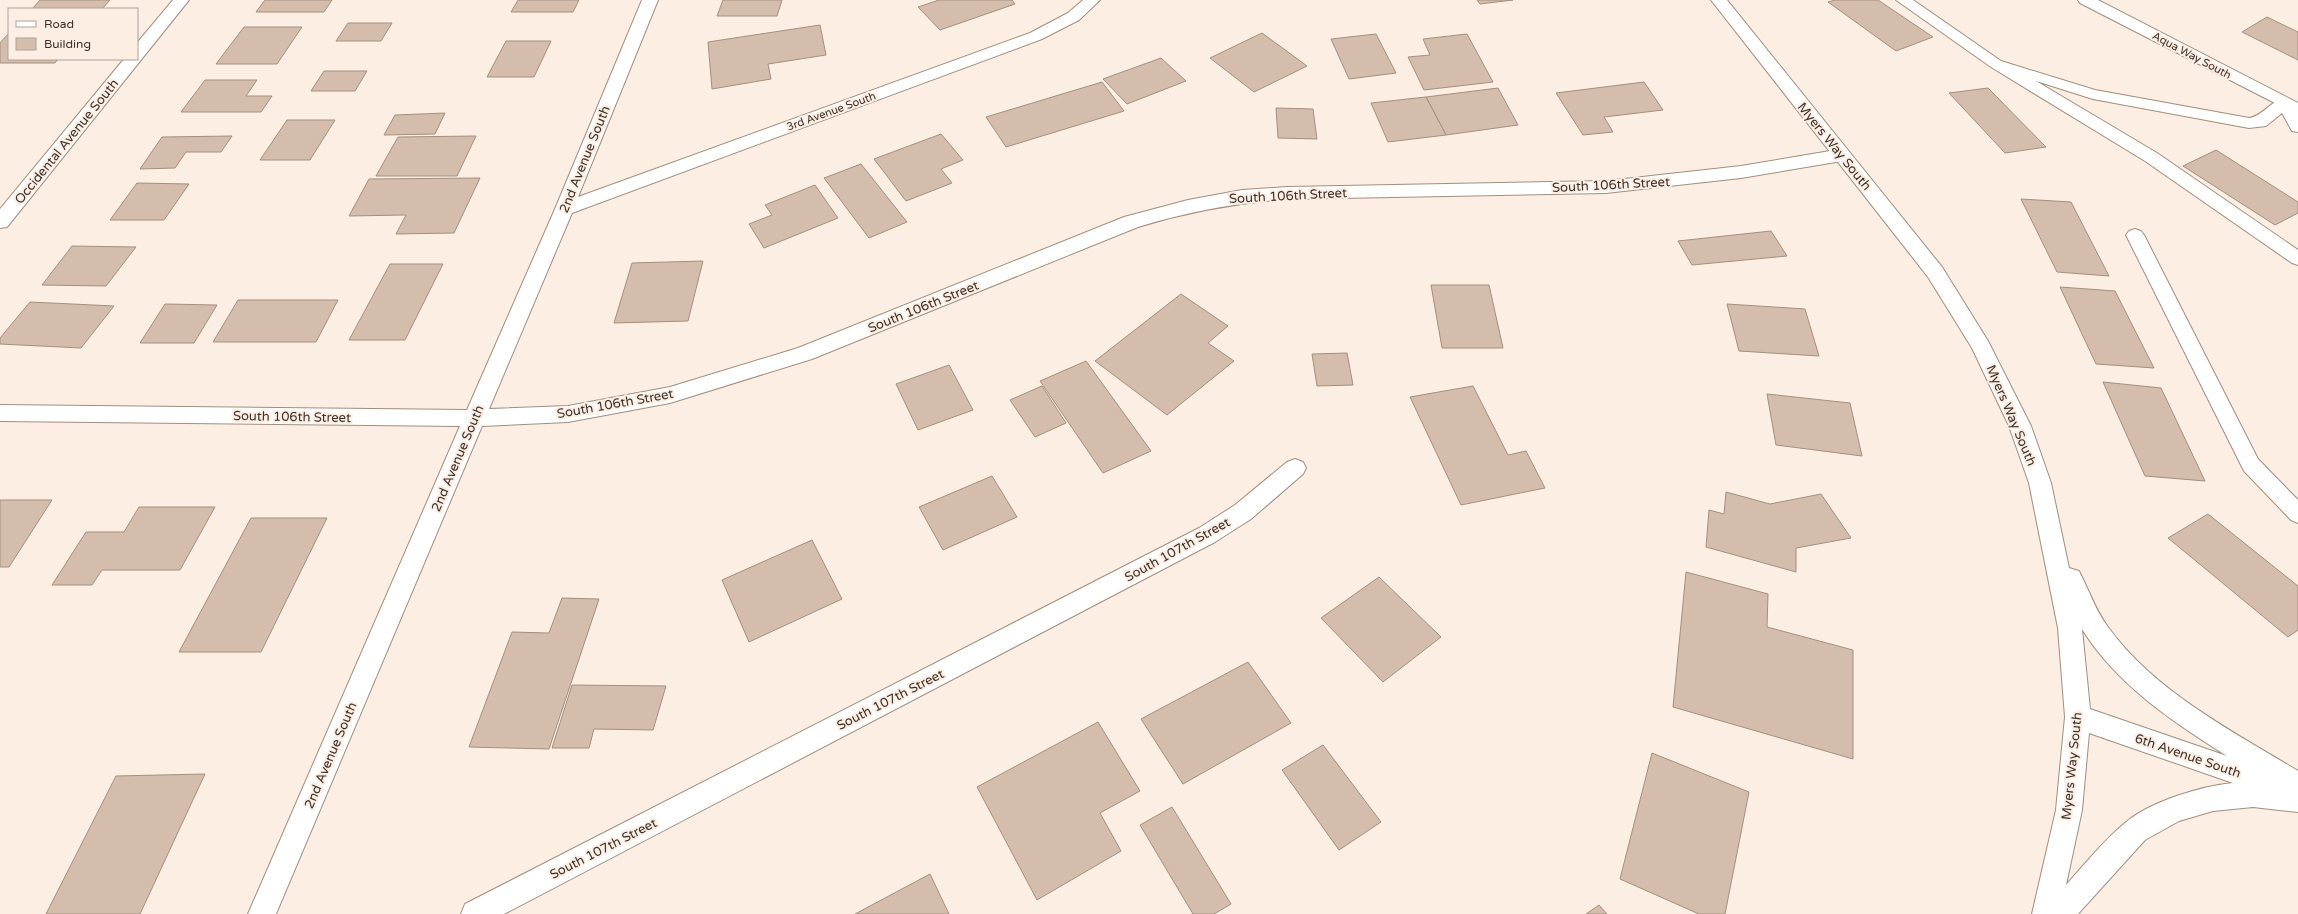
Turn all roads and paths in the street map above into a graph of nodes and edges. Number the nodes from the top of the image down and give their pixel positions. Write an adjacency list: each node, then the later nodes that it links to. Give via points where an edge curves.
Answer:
1 (181, 0): 7 (street)
2 (650, 0): 13 (street, 2nd Avenue South)
3 (1092, 0): 13 (street, 3rd Avenue South, via 1066,21 1036,36)
4 (1719, 0): 12 (street, Myers Way South)
5 (1903, 0): 9 (lane)
6 (2086, 0): 10 (street, Aqua Way South)
7 (138, 53)
8 (132, 60): 14 (street, Occidental Avenue South)
9 (1996, 64): 10 (lane, via 2093,94 2249,123 2260,122); 16 (lane, via 2151,157)
10 (2291, 107): 11 (lane)
11 (2298, 127)
12 (1842, 155): 18 (street, South 106th Street, via 1741,172 1606,187 1287,193 1242,196 1188,206 1131,222 805,354 670,395 568,414); 21 (street, Myers Way South, via 1931,266 1965,318 1992,366 2020,426 2040,483)
13 (564, 209): 18 (street, 2nd Avenue South)
14 (0, 222)
15 (2135, 235): 20 (lane, via 2251,465)
16 (2298, 259)
17 (0, 413): 18 (street, South 106th Street)
18 (474, 418): 26 (street, 2nd Avenue South)
19 (1295, 468): 27 (street, South 107th Street, via 1243,512 1207,535)
20 (2298, 514)
21 (2050, 524): 22 (street, Myers Way South, via 2070,628); 23 (street, via 2082,606 2095,627 2126,665 2172,706)
22 (2078, 717): 24 (street, 6th Avenue South); 28 (street, Myers Way South, via 2069,810)
23 (2298, 786)
24 (2298, 793)
25 (2298, 799): 29 (street, via 2252,794 2213,798 2173,810 2135,831)
26 (262, 914)
27 (475, 914)
28 (2046, 914)
29 (2060, 914)

